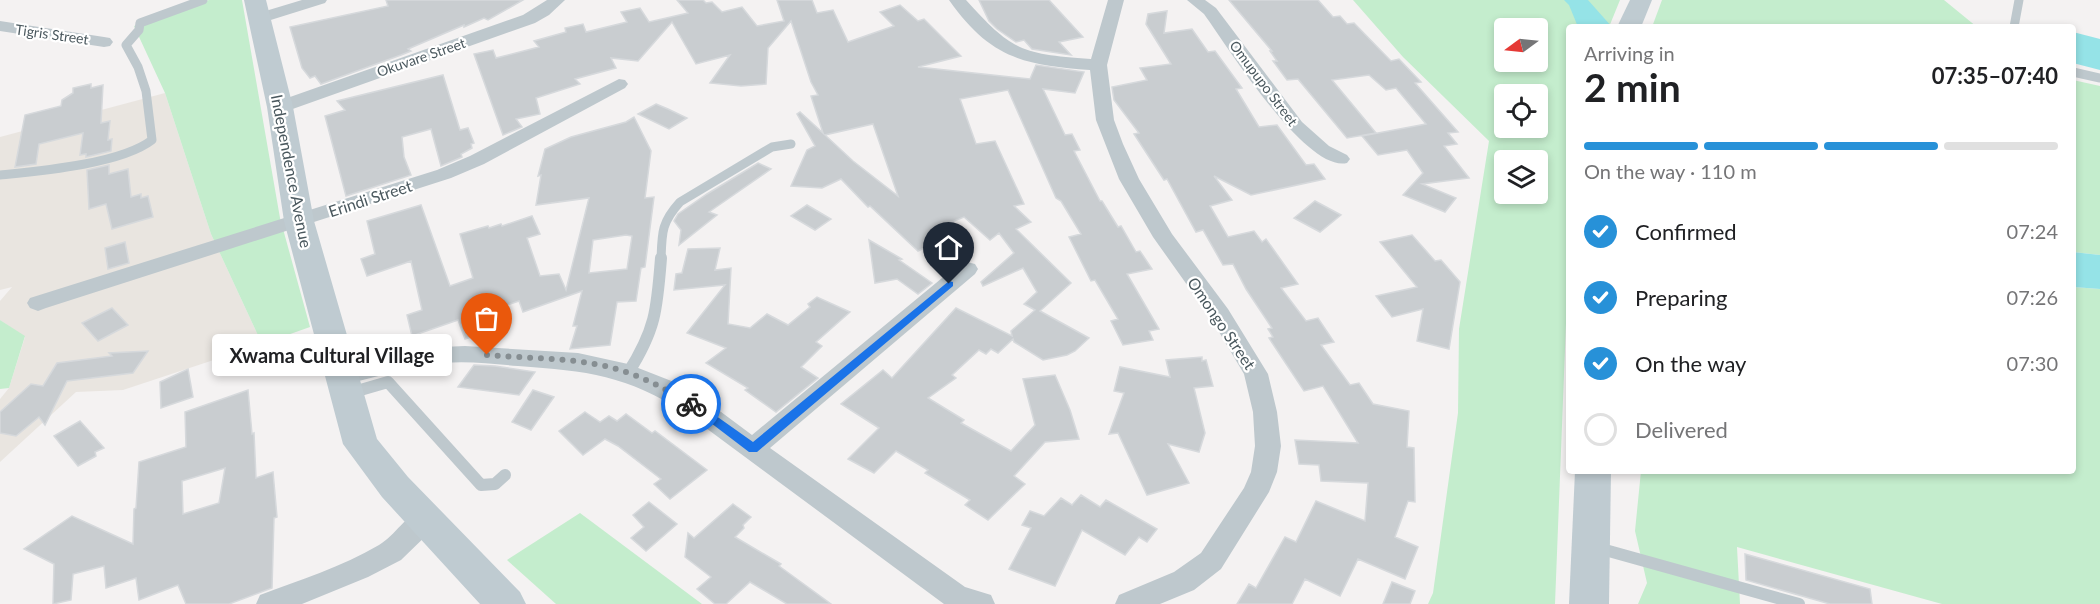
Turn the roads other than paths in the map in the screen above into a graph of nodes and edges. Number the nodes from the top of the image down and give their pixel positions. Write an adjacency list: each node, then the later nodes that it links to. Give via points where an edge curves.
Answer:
1 (203, 0): 19 (lane, via 140,23 126,45 135,59 149,105 149,146 131,153)
2 (319, 0): 8 (street)
3 (557, 0): 16 (street, Okuvare Street, via 529,19)
4 (957, 0): 12 (street, via 1001,43 1019,54)
5 (1116, 0): 12 (street, Omongo Street)
6 (1195, 0): 18 (street, Omupupo Street, via 1210,10 1295,126 1322,150)
7 (2019, 0): 9 (lane)
8 (256, 10): 16 (main road, Independence Avenue)
9 (2015, 24)
10 (0, 26): 11 (street, Tigris Street)
11 (104, 42)
12 (1098, 65): 33 (street, Omongo Street, via 1105,120 1119,161 1164,237 1220,315 1256,374 1268,446 1256,492 1211,561 1184,581)
13 (2076, 73): 14 (lane)
14 (2100, 78)
15 (620, 84): 20 (street, Erindi Street, via 460,168)
16 (280, 107): 20 (main road, Independence Avenue)
17 (791, 144): 23 (lane, via 772,147 680,202 668,215 663,225 657,310 645,346)
18 (1340, 159)
19 (0, 175)
20 (299, 221): 22 (street, Erindi Street); 24 (main road, Independence Avenue)
21 (967, 269): 25 (street)
22 (38, 303)
23 (628, 373): 24 (street, via 578,362 465,354 421,358); 25 (street, via 665,388)
24 (344, 385): 27 (lane, via 388,382 473,479 481,485 495,484); 28 (main road, Independence Avenue, via 361,444)
25 (753, 448): 32 (street, via 948,591)
26 (1593, 474): 29 (main road)
27 (505, 475)
28 (425, 519): 30 (street, via 391,552); 31 (main road, Independence Avenue)
29 (1592, 546): 34 (main road); 35 (lane)
30 (270, 604)
31 (506, 604)
32 (981, 604)
33 (1129, 604)
34 (1589, 604)
35 (1799, 604)

